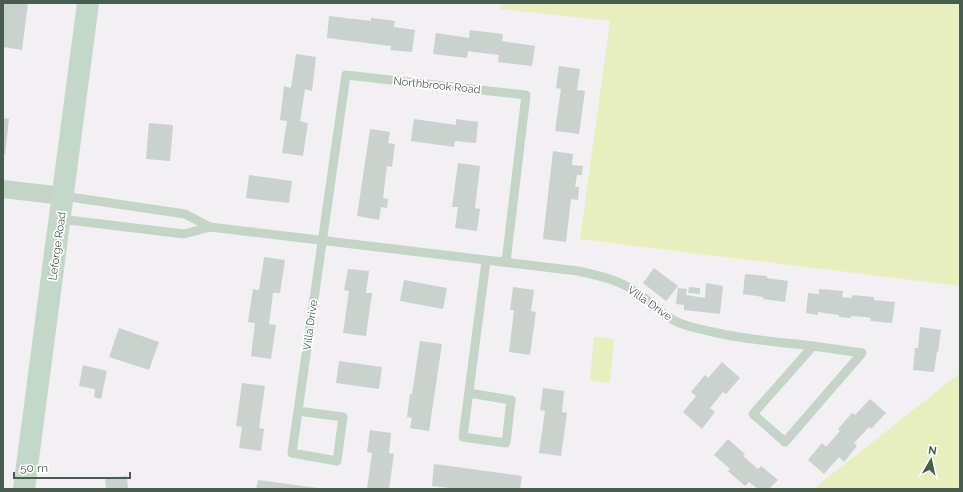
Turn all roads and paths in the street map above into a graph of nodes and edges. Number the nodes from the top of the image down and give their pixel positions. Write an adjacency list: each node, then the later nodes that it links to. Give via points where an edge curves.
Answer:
1 (88, 3): 3 (main road, Leforge Road)
2 (3, 189): 3 (street)
3 (63, 196): 4 (main road, Leforge Road); 5 (lane, Villa Drive, via 185,214)
4 (60, 219): 5 (lane, Villa Drive, via 184,234); 12 (main road, Leforge Road)
5 (210, 227): 6 (lane, Villa Drive)
6 (323, 240): 7 (lane, Villa Drive); 8 (lane, Northbrook Road, via 346,75 526,95); 11 (lane, Villa Drive)
7 (486, 260): 8 (lane, Villa Drive); 10 (lane)
8 (506, 262): 9 (lane, Villa Drive, via 578,271 618,282 640,294 674,320 693,328 733,337)
9 (814, 346): 9 (lane, Villa Drive, via 753,414 785,442 862,353)
10 (469, 393): 10 (lane, via 463,437 506,443 511,400)
11 (298, 411): 11 (lane, Villa Drive, via 343,417 337,461 292,453)
12 (24, 489)

